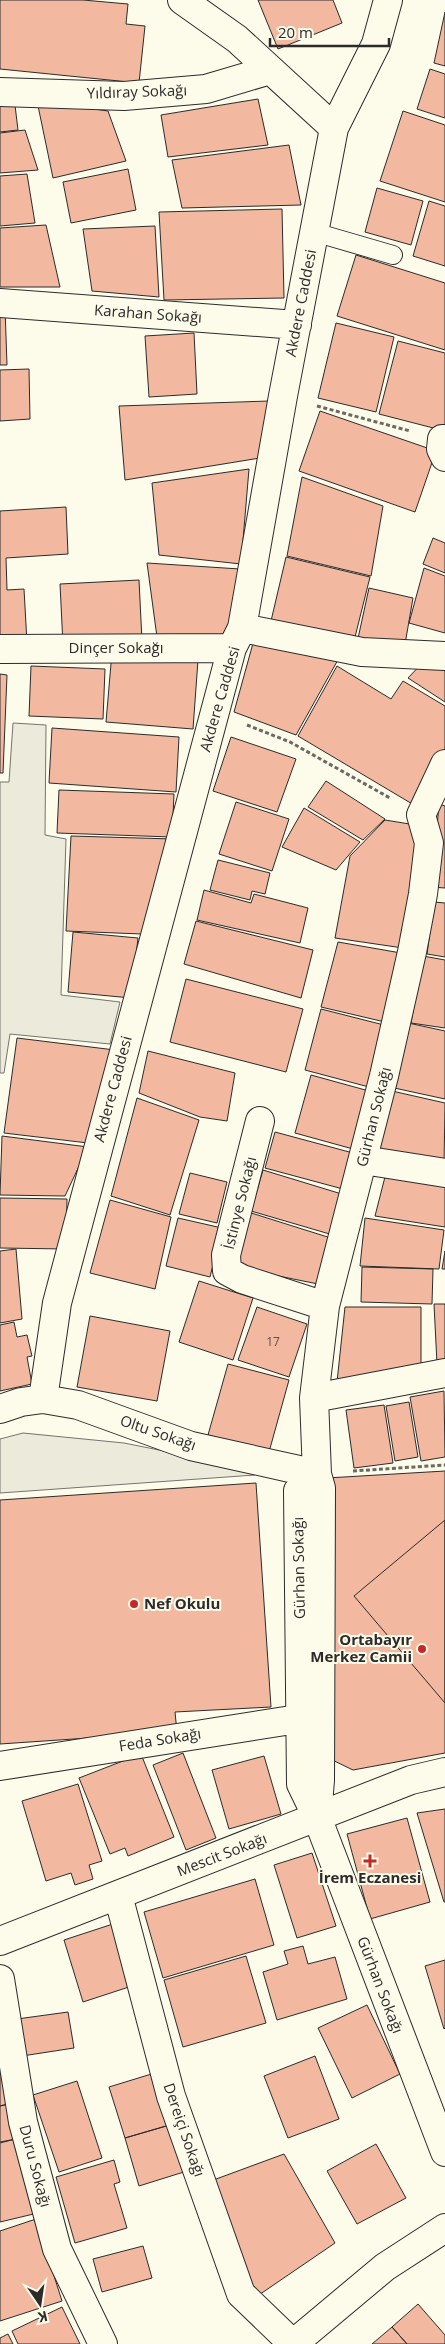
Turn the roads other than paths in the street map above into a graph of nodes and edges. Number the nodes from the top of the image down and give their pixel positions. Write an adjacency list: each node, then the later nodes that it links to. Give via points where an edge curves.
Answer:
1 (182, 0): 3 (street, via 236,39)
2 (388, 0): 5 (street, Akdere Caddesi, via 376,44)
3 (270, 70): 4 (street, Yıldıray Sokağı, via 206,89 124,96); 5 (street)
4 (0, 92)
5 (334, 128): 6 (street, Akdere Caddesi)
6 (314, 232): 7 (lane); 9 (street, Akdere Caddesi)
7 (393, 256)
8 (0, 303): 9 (street, Karahan Sokağı)
9 (297, 325): 10 (street, Akdere Caddesi)
10 (237, 638): 11 (street, Dinçer Sokağı); 12 (street, Dinçer Sokağı, via 362,652); 21 (street, Akdere Caddesi, via 57,1303)
11 (0, 649)
12 (445, 656)
13 (445, 764): 14 (street, Gürhan Sokağı, via 421,815 429,843)
14 (434, 895): 16 (street, Gürhan Sokağı)
15 (260, 1121): 18 (street, İstinye Sokağı, via 226,1254 227,1271 242,1280)
16 (363, 1160): 17 (street); 18 (street, Gürhan Sokağı)
17 (445, 1173)
18 (324, 1306): 20 (street, Gürhan Sokağı)
19 (445, 1373): 20 (street)
20 (314, 1398): 23 (street, Gürhan Sokağı)
21 (43, 1399): 22 (street, Oltu Sokağı); 23 (street, Oltu Sokağı, via 78,1405 192,1446)
22 (0, 1409)
23 (317, 1474): 24 (street, Gürhan Sokağı, via 321,1488)
24 (310, 1717): 25 (street, Feda Sokağı); 27 (street, Gürhan Sokağı, via 320,1780)
25 (0, 1766)
26 (445, 1772): 27 (street, Mescit Sokağı, via 411,1780)
27 (317, 1818): 28 (street, Mescit Sokağı); 31 (street, Gürhan Sokağı)
28 (118, 1894): 29 (street, Mescit Sokağı); 34 (street, Dereiçi Sokağı, via 171,2096 242,2294)
29 (0, 1941)
30 (0, 1979): 33 (street, Duru Sokağı, via 23,2122 57,2249)
31 (445, 2152)
32 (442, 2233): 34 (street, via 385,2267)
33 (103, 2344)
34 (293, 2344)

